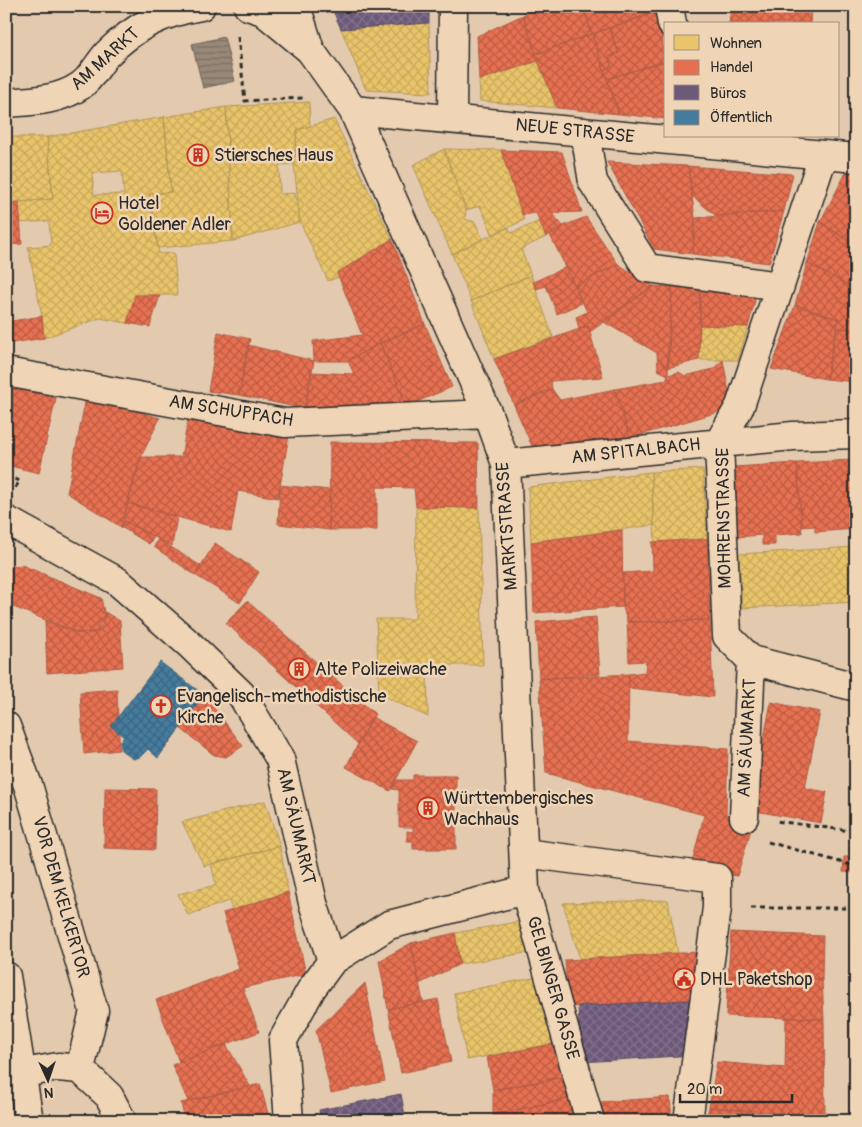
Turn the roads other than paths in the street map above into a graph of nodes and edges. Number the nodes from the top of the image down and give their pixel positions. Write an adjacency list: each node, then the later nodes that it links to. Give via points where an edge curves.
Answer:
1 (200, 6): 8 (street, AM MARKT, via 133,29 82,85 64,95)
2 (296, 6): 7 (street)
3 (453, 6): 10 (street)
4 (669, 6): 6 (street)
5 (242, 18): 7 (street, via 263,11)
6 (672, 22)
7 (310, 50): 9 (street)
8 (6, 103)
9 (353, 110): 10 (street, NEUE STRASSE); 19 (street, MARKTSTRASSE)
10 (452, 119): 11 (street, NEUE STRASSE)
11 (585, 132): 12 (street, NEUE STRASSE); 17 (street, via 593,182 647,268)
12 (664, 137)
13 (675, 138): 14 (street, NEUE STRASSE)
14 (690, 139): 15 (street, NEUE STRASSE)
15 (822, 156): 16 (street, NEUE STRASSE); 17 (street, MOHRENSTRASSE)
16 (856, 158)
17 (780, 286): 21 (street, MOHRENSTRASSE, via 740,406)
18 (6, 372): 19 (street, AM SCHUPPACH, via 285,423)
19 (488, 414): 22 (street, MARKTSTRASSE)
20 (856, 434): 21 (street, AM SPITALBACH)
21 (719, 443): 22 (street, AM SPITALBACH); 24 (street, MOHRENSTRASSE, via 727,636)
22 (506, 464): 28 (street, MARKTSTRASSE)
23 (6, 520): 30 (street, AM SÄUMARKT, via 117,580 241,694 280,759 314,903)
24 (751, 660): 25 (street); 27 (street, AM SÄUMARKT)
25 (856, 687)
26 (6, 726): 32 (street, VOR DEM KELKERTOR, via 29,788 94,1011)
27 (744, 817)
28 (524, 853): 29 (street, GELBINGER GASSE); 38 (street, via 717,878 717,908)
29 (525, 890): 30 (street, via 389,924); 37 (street, GELBINGER GASSE)
30 (332, 961): 36 (street, via 312,988 283,1040)
31 (6, 976): 33 (street)
32 (80, 1069): 33 (street, via 58,1067); 35 (street, via 109,1096)
33 (14, 1074): 34 (street)
34 (29, 1121)
35 (122, 1121)
36 (289, 1121)
37 (590, 1121)
38 (688, 1121)

